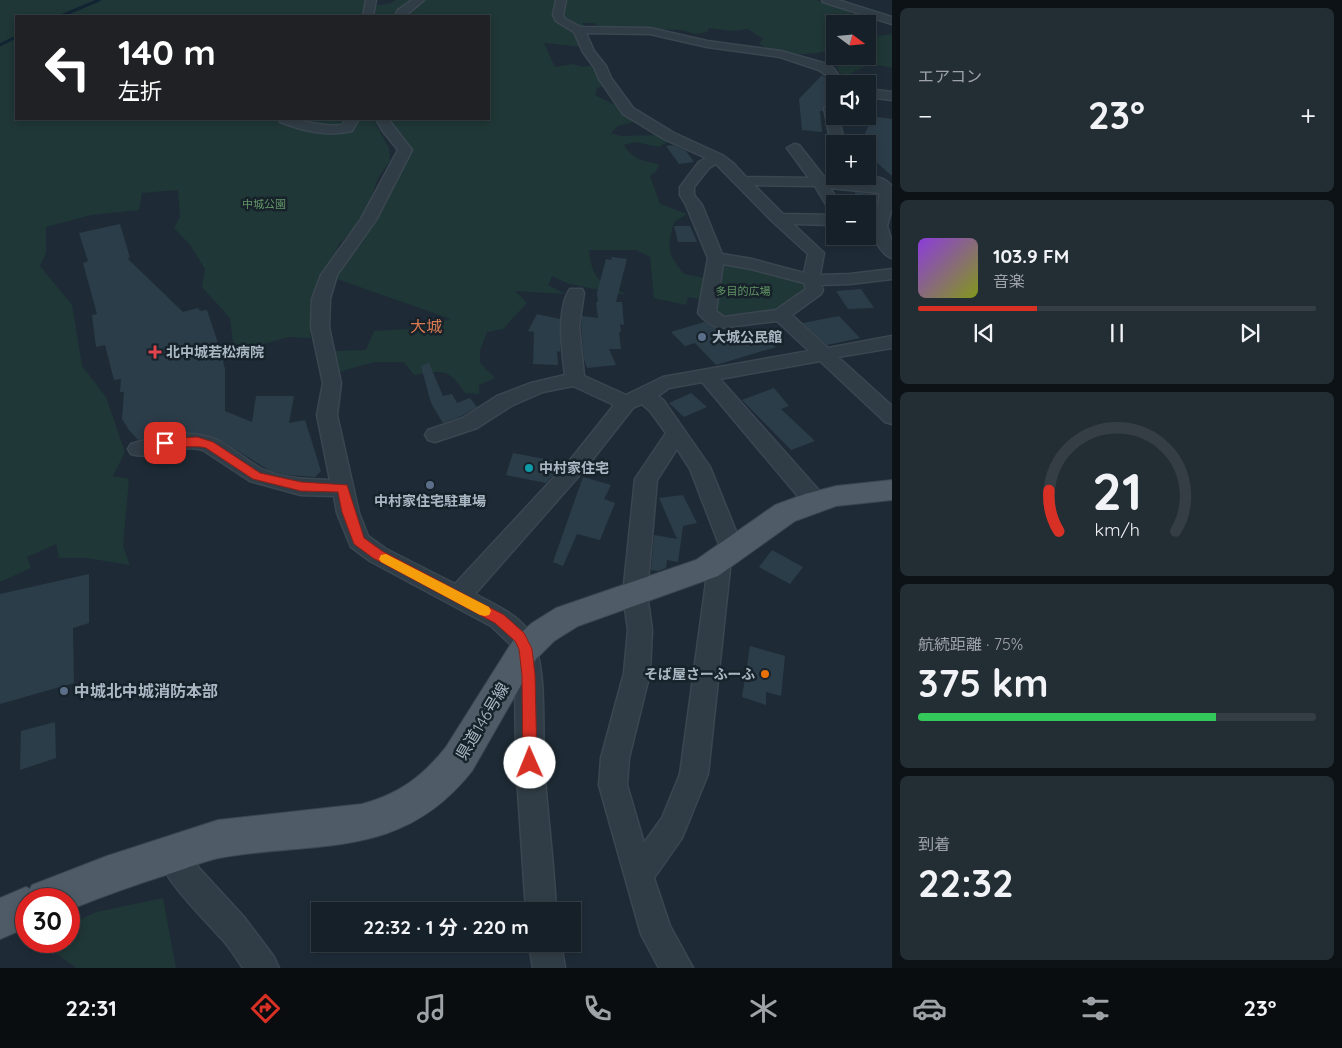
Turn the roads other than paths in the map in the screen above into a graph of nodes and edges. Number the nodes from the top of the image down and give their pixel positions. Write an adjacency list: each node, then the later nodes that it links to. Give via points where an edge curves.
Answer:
1 (371, 0): 5 (street)
2 (419, 0): 6 (street)
3 (561, 0): 8 (street, via 558,15 561,21)
4 (827, 0): 7 (street)
5 (368, 15)
6 (400, 15)
7 (892, 21)
8 (579, 30): 9 (street, via 650,31 707,44 781,54 823,67); 16 (street, via 605,79 628,111 669,136)
9 (832, 75)
10 (876, 94): 11 (street)
11 (892, 96)
12 (288, 120): 13 (street, via 334,131 347,128)
13 (351, 120)
14 (383, 120): 42 (street, via 405,150 368,220 329,275 321,298 320,327 332,383 327,415)
15 (794, 148): 19 (street)
16 (717, 158): 18 (street); 27 (street, via 704,165 687,187 687,195)
17 (876, 179): 20 (street)
18 (743, 181): 19 (street); 22 (street)
19 (820, 182): 20 (street); 21 (street)
20 (889, 189): 24 (street, via 889,204)
21 (828, 195)
22 (778, 219): 23 (street); 29 (street, via 816,253)
23 (826, 220)
24 (876, 223)
25 (876, 230): 26 (street)
26 (892, 252)
27 (716, 258): 29 (street); 31 (street, via 707,314 720,323)
28 (892, 274): 29 (street)
29 (811, 280): 31 (street, via 816,290)
30 (576, 293): 35 (street, via 569,341)
31 (781, 315): 33 (street)
32 (892, 342): 33 (street)
33 (824, 355): 34 (street); 38 (street)
34 (707, 376): 36 (street, via 663,383); 44 (street)
35 (575, 379): 37 (street); 40 (street, via 538,387 504,401 470,423)
36 (645, 395): 37 (street); 39 (street, via 657,406)
37 (626, 403): 47 (street, via 578,464)
38 (892, 417)
39 (676, 434): 45 (street, via 700,467); 46 (street, via 646,479)
40 (435, 435)
41 (138, 449): 42 (street, via 197,441 210,445 257,476 301,486)
42 (342, 488): 47 (street, via 359,541)
43 (892, 490): 44 (main road, 県道146号線)
44 (814, 501): 45 (main road, 県道146号線, via 785,513)
45 (727, 555): 46 (main road, 県道146号線, via 690,575); 50 (street, via 694,774 672,828)
46 (635, 594): 48 (main road, 県道146号線, via 567,616); 50 (street, via 640,630 637,673 616,758 613,785)
47 (458, 597): 48 (street, via 500,619 520,637)
48 (525, 649): 49 (main road, 県道146号線, via 459,759 447,774 412,804 362,823 218,839); 52 (street)
49 (171, 854): 51 (main road, 県道146号線); 56 (street)
50 (638, 874): 58 (street, via 657,934)
51 (77, 888)
52 (540, 902)
53 (15, 912): 54 (main road)
54 (0, 918)
55 (547, 952): 57 (street)
56 (263, 968)
57 (548, 968)
58 (678, 968)

